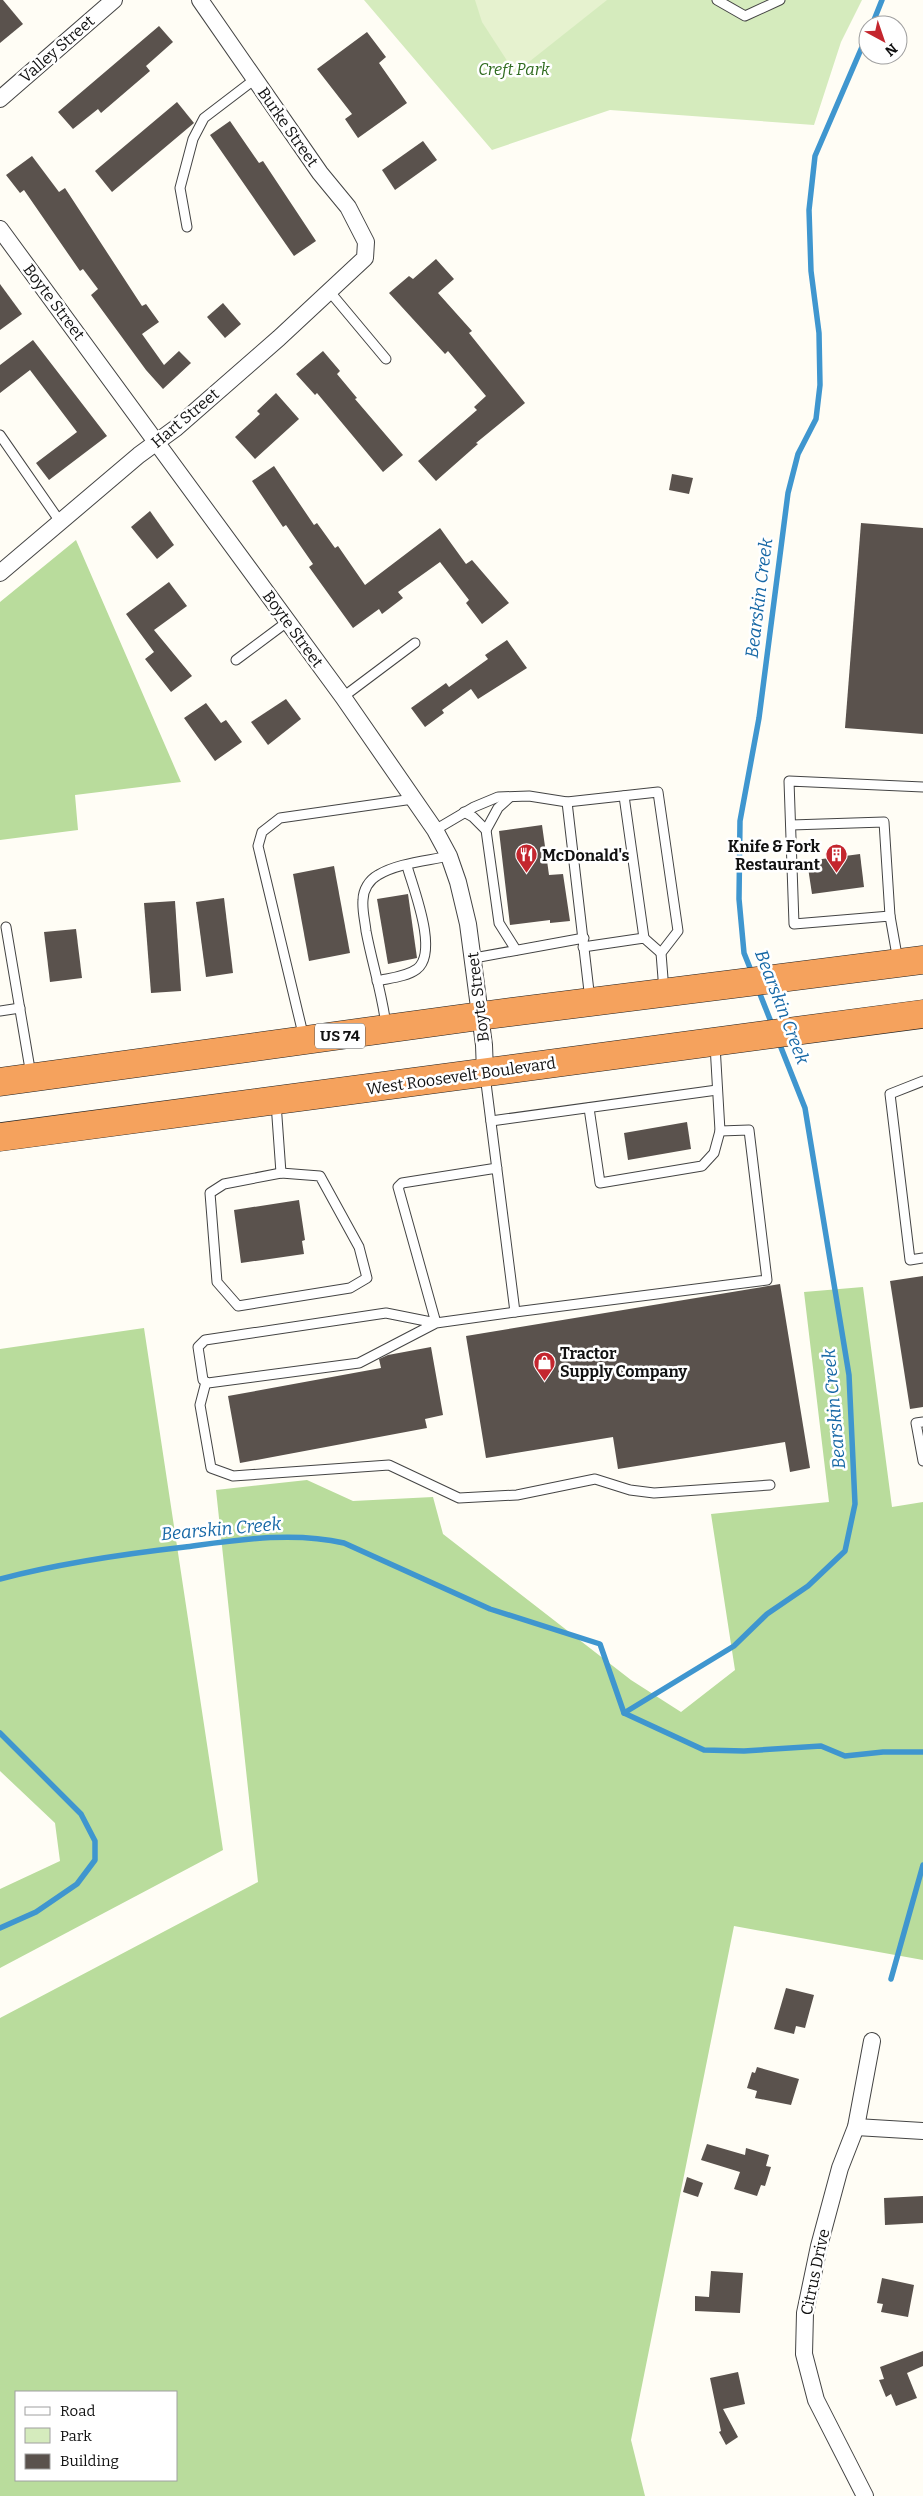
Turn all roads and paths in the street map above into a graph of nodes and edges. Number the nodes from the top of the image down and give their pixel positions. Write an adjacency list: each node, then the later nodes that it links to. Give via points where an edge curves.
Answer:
1 (114, 0): 6 (street, Valley Street)
2 (200, 0): 5 (street, Burke Street)
3 (717, 0): 4 (lane, via 745,16)
4 (780, 0)
5 (255, 79): 7 (lane, via 204,118 192,139 180,188); 9 (street, Burke Street, via 320,173 348,207 366,242)
6 (0, 99)
7 (187, 226)
8 (0, 229): 13 (street, Boyte Street)
9 (365, 258): 10 (street, Hart Street)
10 (330, 292): 11 (lane); 13 (street, Hart Street)
11 (386, 359)
12 (0, 435): 14 (lane)
13 (157, 443): 14 (street, Hart Street); 16 (street, Boyte Street)
14 (61, 523): 15 (street, Hart Street)
15 (0, 573)
16 (287, 622): 18 (lane); 19 (street, Boyte Street)
17 (415, 644): 19 (lane)
18 (236, 660)
19 (343, 697): 23 (street, Boyte Street)
20 (923, 787): 26 (lane, via 789,781)
21 (624, 796): 24 (lane); 33 (lane); 36 (lane, via 658,792 678,932)
22 (509, 798): 24 (lane, via 529,796); 25 (lane, via 487,800); 28 (lane, via 498,808)
23 (413, 799): 27 (street, Boyte Street); 47 (lane, via 280,818 262,832 258,846)
24 (567, 802): 34 (lane)
25 (464, 812): 27 (lane); 28 (lane)
26 (791, 825): 31 (lane, via 884,822); 31 (lane, via 794,924)
27 (435, 830): 29 (street, Boyte Street)
28 (486, 830): 35 (lane, via 499,923)
29 (449, 856): 30 (lane); 37 (street, Boyte Street, via 458,882)
30 (407, 866): 39 (lane, via 377,876 366,887 362,900); 39 (lane, via 427,949 418,968 406,975)
31 (890, 916): 38 (lane)
32 (6, 927): 42 (lane)
33 (644, 938): 34 (lane); 36 (lane)
34 (584, 943): 35 (lane); 41 (lane)
35 (516, 950): 37 (lane)
36 (661, 953): 40 (lane)
37 (474, 958): 45 (street, Boyte Street)
38 (911, 961): 40 (highway, US 74)
39 (376, 981): 46 (lane)
40 (673, 992): 41 (highway, US 74)
41 (590, 1003): 45 (highway, US 74)
42 (20, 1008): 43 (lane); 50 (lane)
43 (0, 1011)
44 (923, 1014): 48 (highway, West Roosevelt Boulevard)
45 (480, 1016): 46 (highway, US 74); 49 (street, Boyte Street)
46 (386, 1030): 47 (highway, US 74)
47 (305, 1041): 50 (highway, US 74)
48 (718, 1042): 49 (highway, West Roosevelt Boulevard); 53 (lane)
49 (485, 1072): 54 (highway, West Roosevelt Boulevard); 56 (lane)
50 (32, 1078): 52 (highway, US 74)
51 (923, 1081): 61 (lane, via 890,1094 910,1260)
52 (0, 1082)
53 (717, 1090): 55 (lane); 57 (lane)
54 (276, 1100): 58 (highway, West Roosevelt Boulevard); 60 (lane)
55 (589, 1108): 56 (lane); 57 (lane, via 600,1183 702,1166 714,1153)
56 (491, 1122): 59 (lane)
57 (720, 1131): 62 (lane, via 749,1130 767,1280)
58 (0, 1138)
59 (497, 1168): 62 (lane); 63 (lane, via 402,1183 398,1187)
60 (281, 1173): 60 (lane, via 224,1184 210,1193 217,1282 238,1306 350,1288 366,1278 359,1247 320,1176)
61 (923, 1258)
62 (515, 1312): 63 (lane)
63 (436, 1323): 64 (lane, via 359,1363); 64 (lane, via 387,1312 205,1340 198,1347 202,1377)
64 (206, 1382): 67 (lane, via 200,1404 211,1468 232,1476 389,1465 459,1498 517,1495 594,1479 630,1490 654,1493)
65 (923, 1422): 66 (lane, via 916,1423)
66 (923, 1462)
67 (770, 1485)
68 (872, 2041): 69 (street, Citrus Drive)
69 (856, 2127): 70 (street); 71 (street, Citrus Drive, via 840,2168 819,2246 805,2313 804,2354 816,2400)
70 (923, 2131)
71 (865, 2496)

